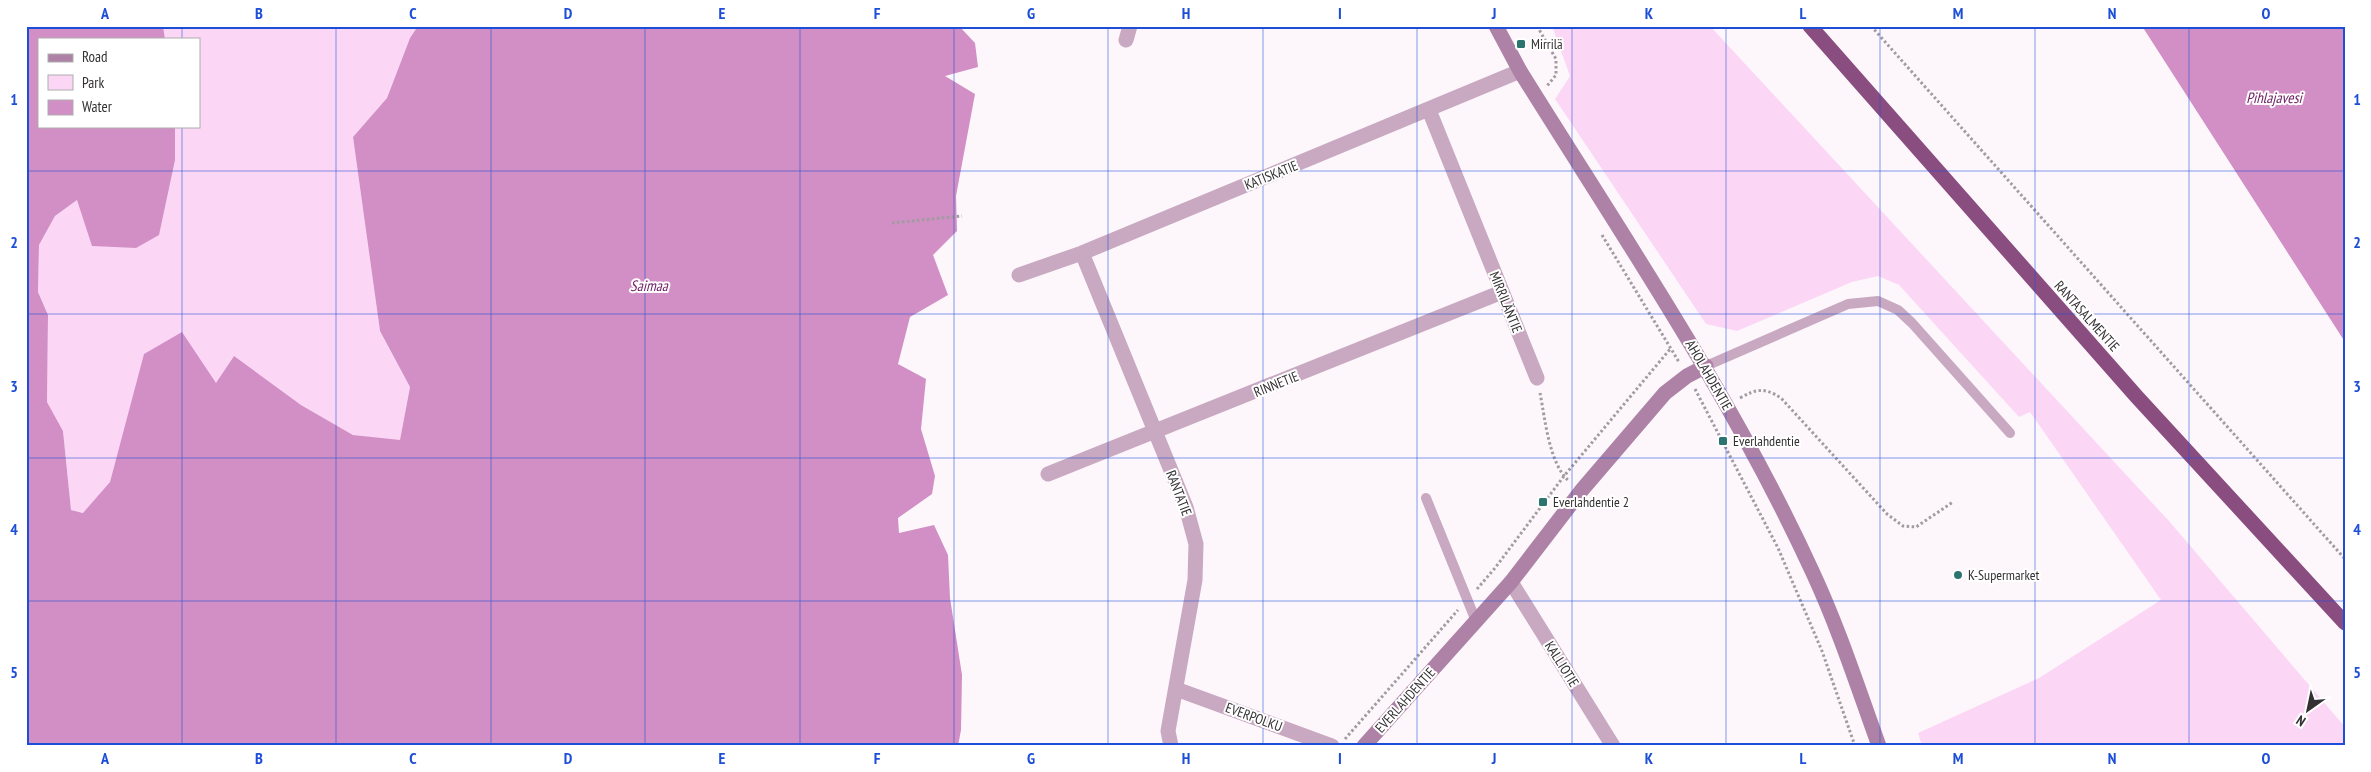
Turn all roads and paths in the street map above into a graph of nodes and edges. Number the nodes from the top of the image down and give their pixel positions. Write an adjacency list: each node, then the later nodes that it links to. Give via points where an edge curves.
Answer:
1 (1496, 26): 5 (street, AHOLAHDENTIE)
2 (1537, 26): 6 (path, via 1556,59 1556,75 1545,88)
3 (1810, 26): 29 (highway, RANTASALMENTIE, via 2131,389)
4 (1871, 26): 25 (path)
5 (1520, 71): 6 (street, AHOLAHDENTIE); 7 (street, KATISKATIE)
6 (1534, 94): 14 (street, AHOLAHDENTIE)
7 (1429, 110): 10 (street, KATISKATIE); 12 (street, MIRRILÄNTIE)
8 (962, 216): 9 (path)
9 (892, 223)
10 (1082, 253): 11 (street, KATISKATIE); 18 (street, RANTATIE)
11 (1019, 274)
12 (1502, 292): 15 (street, MIRRILÄNTIE); 18 (street, RINNETIE)
13 (1671, 348): 21 (path)
14 (1706, 366): 16 (street, AHOLAHDENTIE); 19 (lane, via 1848,304 1878,301 1898,310 1912,323); 22 (street, EVERLAHDENTIE, via 1665,392)
15 (1538, 378): 21 (path, via 1551,446)
16 (1726, 404): 17 (path); 24 (path, via 1756,389 1769,390 1887,514 1903,526 1916,527); 36 (street, AHOLAHDENTIE, via 1814,573)
17 (1708, 413)
18 (1155, 433): 20 (street, RINNETIE); 30 (street, RANTATIE, via 1186,507 1196,544 1195,580)
19 (2010, 434)
20 (1048, 474)
21 (1564, 476): 22 (path); 27 (path)
22 (1581, 491): 26 (street, EVERLAHDENTIE)
23 (1426, 498): 27 (lane)
24 (1952, 502)
25 (2345, 559)
26 (1511, 582): 28 (street, EVERLAHDENTIE); 35 (street, KALLIOTIE)
27 (1468, 600): 28 (lane); 33 (path)
28 (1476, 621): 34 (street, EVERLAHDENTIE)
29 (2345, 623)
30 (1176, 689): 31 (street, RANTATIE, via 1168,731); 32 (street, EVERPOLKU)
31 (1171, 746)
32 (1332, 746)
33 (1339, 746)
34 (1364, 746)
35 (1613, 746)
36 (1879, 746)

